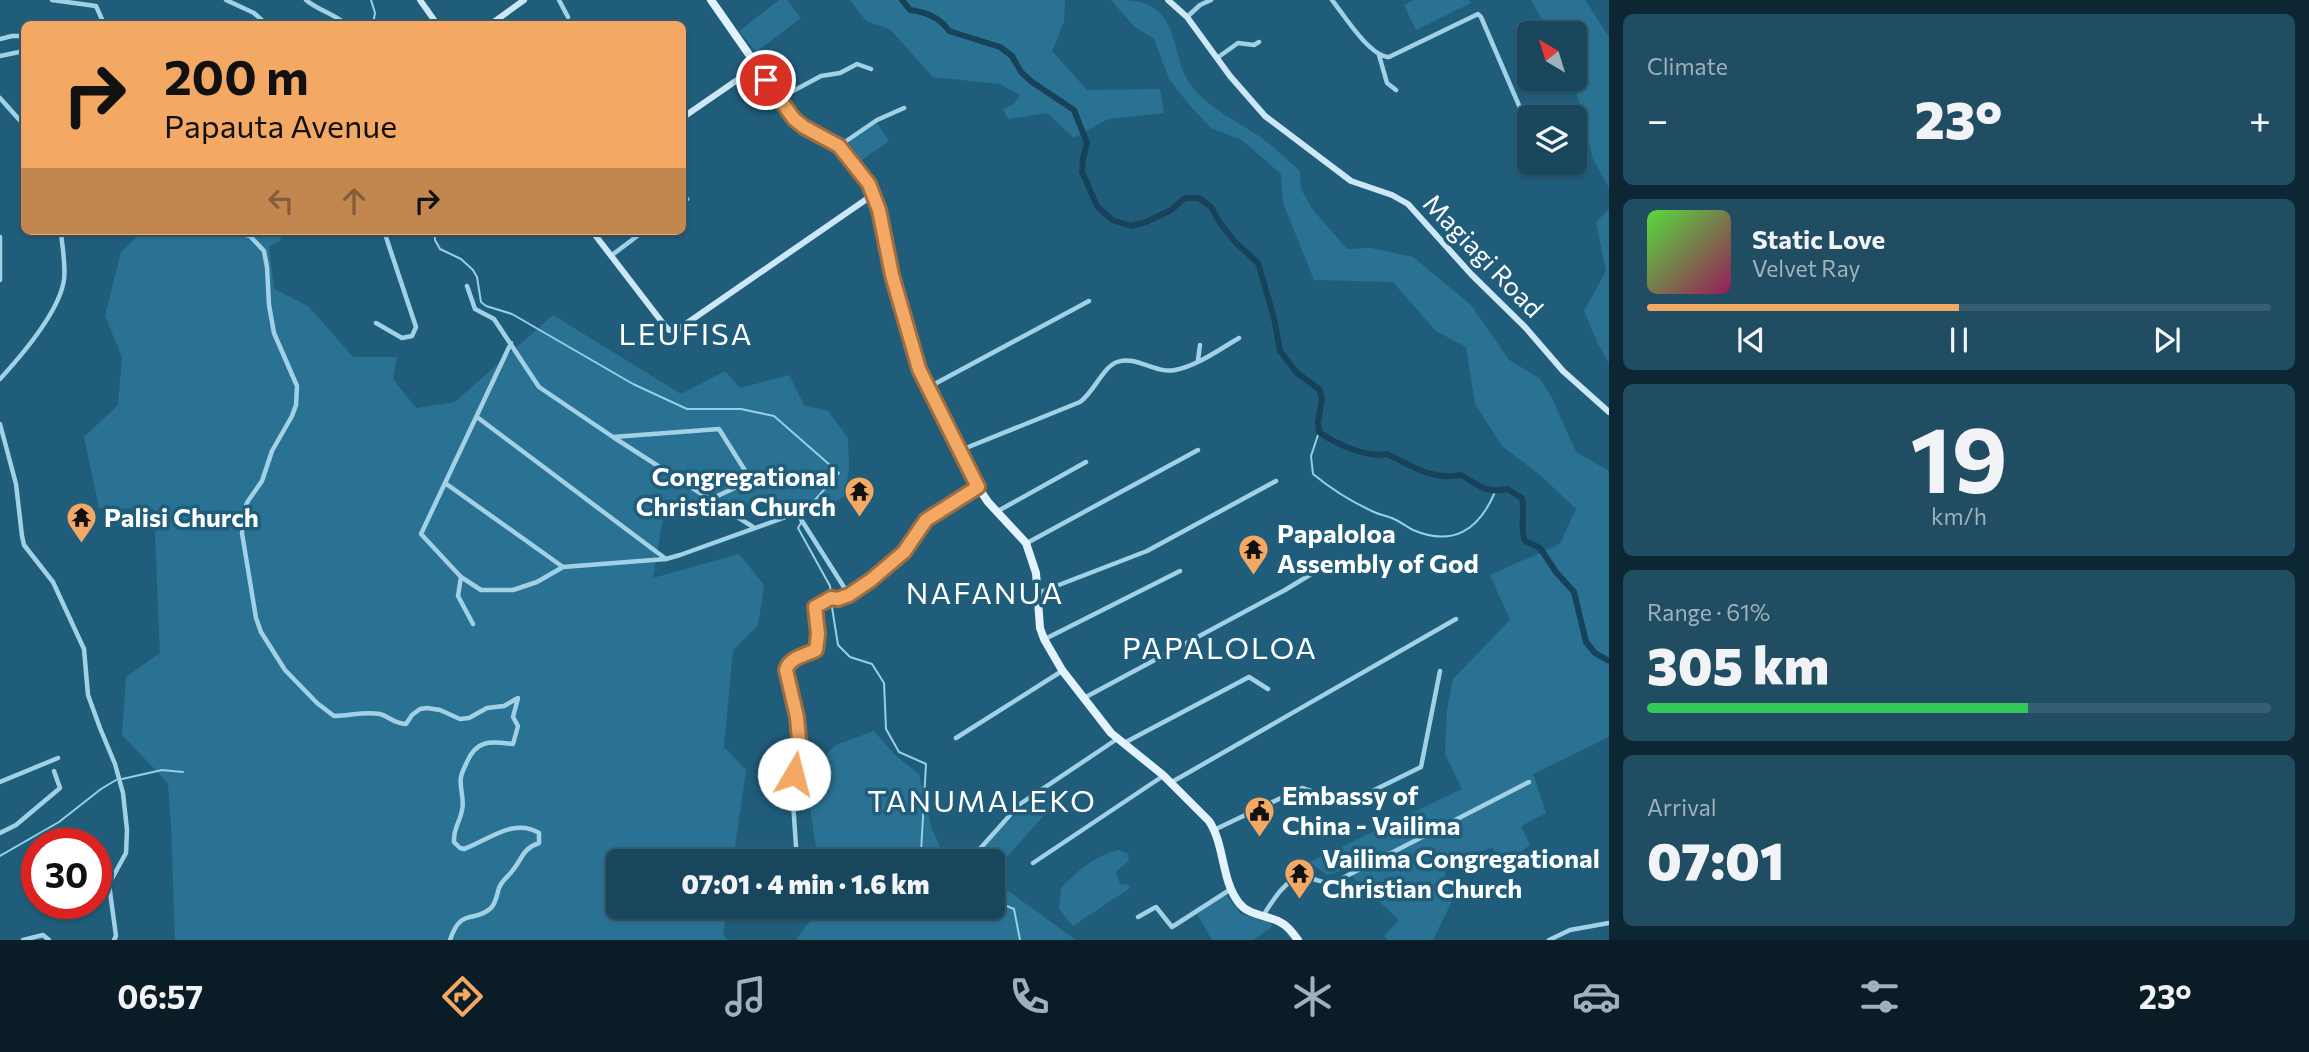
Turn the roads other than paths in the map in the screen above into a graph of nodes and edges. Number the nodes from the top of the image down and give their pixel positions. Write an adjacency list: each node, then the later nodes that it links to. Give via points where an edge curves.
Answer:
1 (52, 0): 13 (street, via 96,6)
2 (226, 0): 14 (street)
3 (306, 0): 15 (street)
4 (420, 0): 16 (street)
5 (524, 0): 17 (street)
6 (559, 0): 12 (street)
7 (712, 0): 25 (main road)
8 (1168, 0): 11 (street, Magiagi Road)
9 (1211, 0): 11 (street)
10 (1332, 0): 22 (street)
11 (1187, 16): 24 (street, Magiagi Road)
12 (568, 18)
13 (103, 21)
14 (263, 21)
15 (341, 21)
16 (435, 21)
17 (495, 21)
18 (21, 36): 19 (street)
19 (0, 39)
20 (1259, 42): 24 (street, via 1238,44)
21 (21, 52): 23 (street)
22 (1379, 54): 27 (street, via 1387,83); 30 (street, via 1389,57 1478,14)
23 (0, 56)
24 (1217, 58): 53 (street, Magiagi Road, via 1265,116 1342,175 1408,204 1563,371)
25 (757, 67): 28 (main road); 32 (street)
26 (871, 69): 28 (street, via 857,64)
27 (1396, 90)
28 (779, 98): 34 (main road, via 800,124)
29 (0, 99): 33 (street)
30 (1519, 105)
31 (904, 108): 34 (street)
32 (686, 115)
33 (21, 122)
34 (839, 146): 35 (main road)
35 (873, 194): 42 (street, via 672,331); 52 (main road, via 904,321)
36 (61, 235): 51 (street, via 64,272 58,296 29,348)
37 (246, 235): 103 (street, via 264,251 274,333 297,386 292,416 248,501 241,527 256,618 276,658 293,680 334,716 373,713 406,724 412,715 427,708 460,719 518,698 513,744 488,742 469,758 461,777 462,811 454,842 464,849 504,831 532,829 538,833 538,843 522,853 491,908 461,919)
38 (385, 235): 46 (street, via 416,327 412,336 402,338)
39 (595, 235): 42 (street)
40 (639, 235): 42 (street)
41 (0, 237): 43 (street)
42 (612, 255)
43 (0, 280)
44 (467, 286): 48 (street, via 475,309 494,319)
45 (1089, 301): 52 (street)
46 (376, 323)
47 (1239, 338): 50 (street)
48 (511, 343): 54 (street); 56 (street, via 539,387)
49 (1200, 345): 50 (street)
50 (1197, 361): 57 (street, via 1174,370 1157,370 1120,360 1080,402)
51 (0, 379)
52 (928, 388): 57 (main road)
53 (1609, 412)
54 (477, 417): 63 (street); 69 (street)
55 (0, 424): 102 (street, via 16,484 24,545 52,582 84,649 88,695 123,793 126,853 108,884)
56 (613, 437): 61 (street, via 719,429); 65 (street)
57 (960, 450): 64 (main road)
58 (1198, 450): 68 (street)
59 (1086, 462): 66 (street)
60 (775, 469): 61 (street)
61 (751, 480): 65 (street)
62 (1276, 481): 74 (street, via 1147,551)
63 (445, 483): 71 (street); 73 (street, via 421,534)
64 (978, 487): 66 (main road); 75 (street, via 926,520 904,552)
65 (710, 500): 67 (street)
66 (998, 511): 68 (main road)
67 (754, 527): 69 (street); 75 (street, via 797,513)
68 (1026, 543): 74 (main road)
69 (666, 559): 71 (street)
70 (1336, 559): 82 (street)
71 (564, 567): 73 (street, via 513,590 481,590)
72 (1180, 571): 78 (street)
73 (461, 577): 77 (street, via 458,596)
74 (1038, 594): 78 (main road)
75 (849, 595): 93 (street, via 815,607 816,650 793,659 786,670 799,740 792,787)
76 (1456, 619): 90 (street)
77 (473, 624)
78 (1044, 639): 79 (main road)
79 (1062, 670): 82 (main road); 83 (street)
80 (1440, 671): 91 (street, via 1421,767 1350,802 1302,788)
81 (1268, 689): 84 (street, via 1249,677)
82 (1083, 699): 84 (main road)
83 (956, 738)
84 (1121, 741): 87 (main road); 94 (street, via 1020,804)
85 (58, 758): 88 (street)
86 (54, 771): 92 (street, via 60,788 16,825)
87 (1163, 775): 90 (main road); 95 (street)
88 (0, 782)
89 (1529, 782): 97 (street, via 1331,884 1295,879)
90 (1171, 783): 91 (main road)
91 (1214, 830): 96 (main road)
92 (0, 832)
93 (796, 849)
94 (981, 849)
95 (1033, 863)
96 (1232, 888): 97 (main road, via 1243,907); 98 (street, via 1171,927 1156,907)
97 (1263, 916): 104 (main road, via 1285,926)
98 (1138, 917)
99 (1609, 923): 105 (street, via 1570,930)
100 (23, 940): 101 (street, via 43,935)
101 (49, 940)
102 (114, 940)
103 (450, 940)
104 (1298, 940)
105 (1549, 940)

